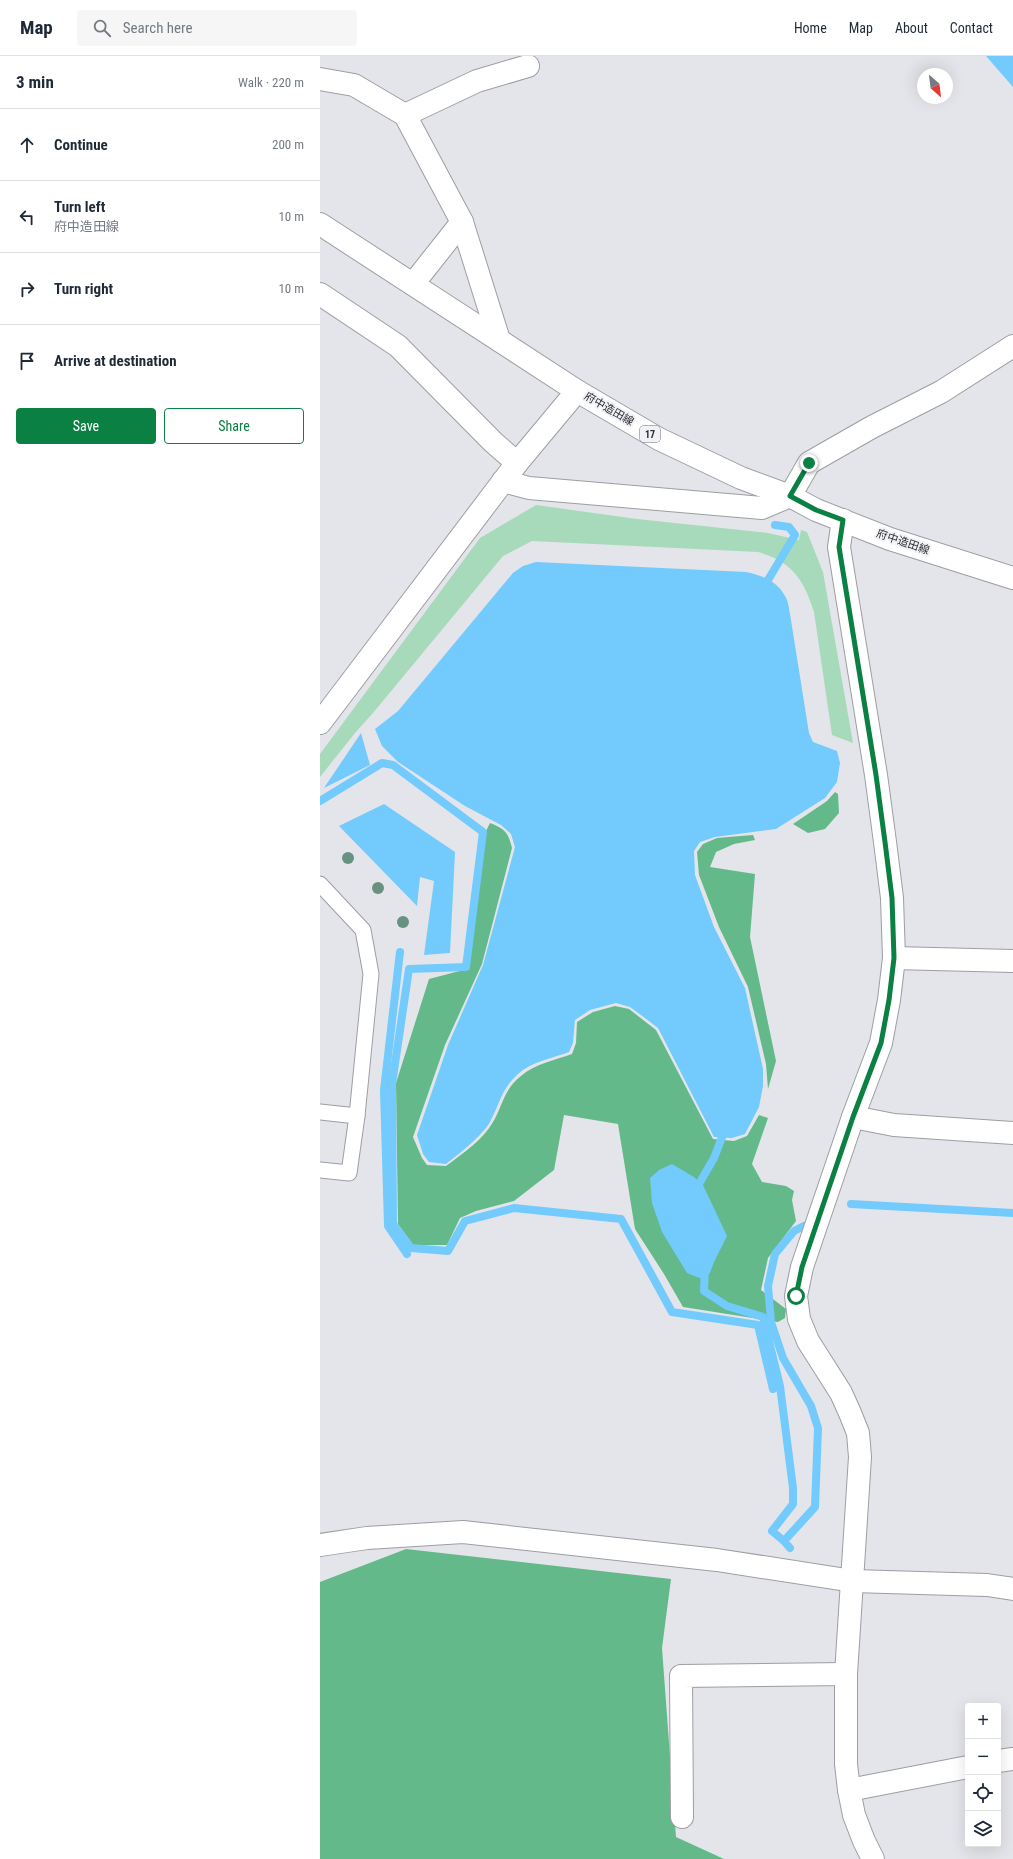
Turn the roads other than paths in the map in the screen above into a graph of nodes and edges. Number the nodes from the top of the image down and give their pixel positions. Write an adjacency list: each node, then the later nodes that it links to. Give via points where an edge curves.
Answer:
1 (528, 66): 3 (street, via 476,81)
2 (320, 79): 3 (street, via 354,85)
3 (405, 115): 4 (street)
4 (462, 222): 6 (street); 8 (street)
5 (320, 224): 6 (street, 府中造田線 / 17)
6 (413, 284): 8 (street, 府中造田線 / 17)
7 (320, 294): 11 (street, via 398,346 493,442)
8 (499, 340): 10 (street, 府中造田線 / 17)
9 (1013, 346): 13 (street, via 941,392 809,463)
10 (577, 391): 11 (street); 13 (street, 府中造田線 / 17, via 659,439 741,478)
11 (518, 463): 12 (street)
12 (504, 481): 13 (street, via 529,488 762,508); 16 (street)
13 (790, 496): 14 (street, 府中造田線 / 17, via 816,510)
14 (843, 520): 15 (street, 府中造田線 / 17, via 890,539); 18 (street, via 839,547 885,842 892,898)
15 (1013, 578)
16 (320, 723)
17 (320, 884): 21 (lane, via 363,930 371,974)
18 (894, 958): 19 (street); 22 (street, via 881,1043)
19 (1013, 961)
20 (320, 1112): 21 (lane)
21 (357, 1116): 24 (lane, via 349,1173)
22 (853, 1117): 23 (street, via 894,1125); 26 (street, via 802,1267 796,1296 799,1319 808,1341 841,1393 858,1433 860,1457)
23 (1013, 1134)
24 (320, 1170)
25 (320, 1545): 26 (street, via 367,1538 464,1532 717,1560)
26 (853, 1581): 27 (street, via 987,1585); 28 (street)
27 (1013, 1589)
28 (846, 1674): 32 (street, via 846,1764); 33 (street, via 681,1676)
29 (1013, 1759): 30 (street)
30 (1001, 1761)
31 (965, 1768): 32 (street)
32 (849, 1790): 34 (street, via 854,1815)
33 (682, 1817)
34 (873, 1859)

